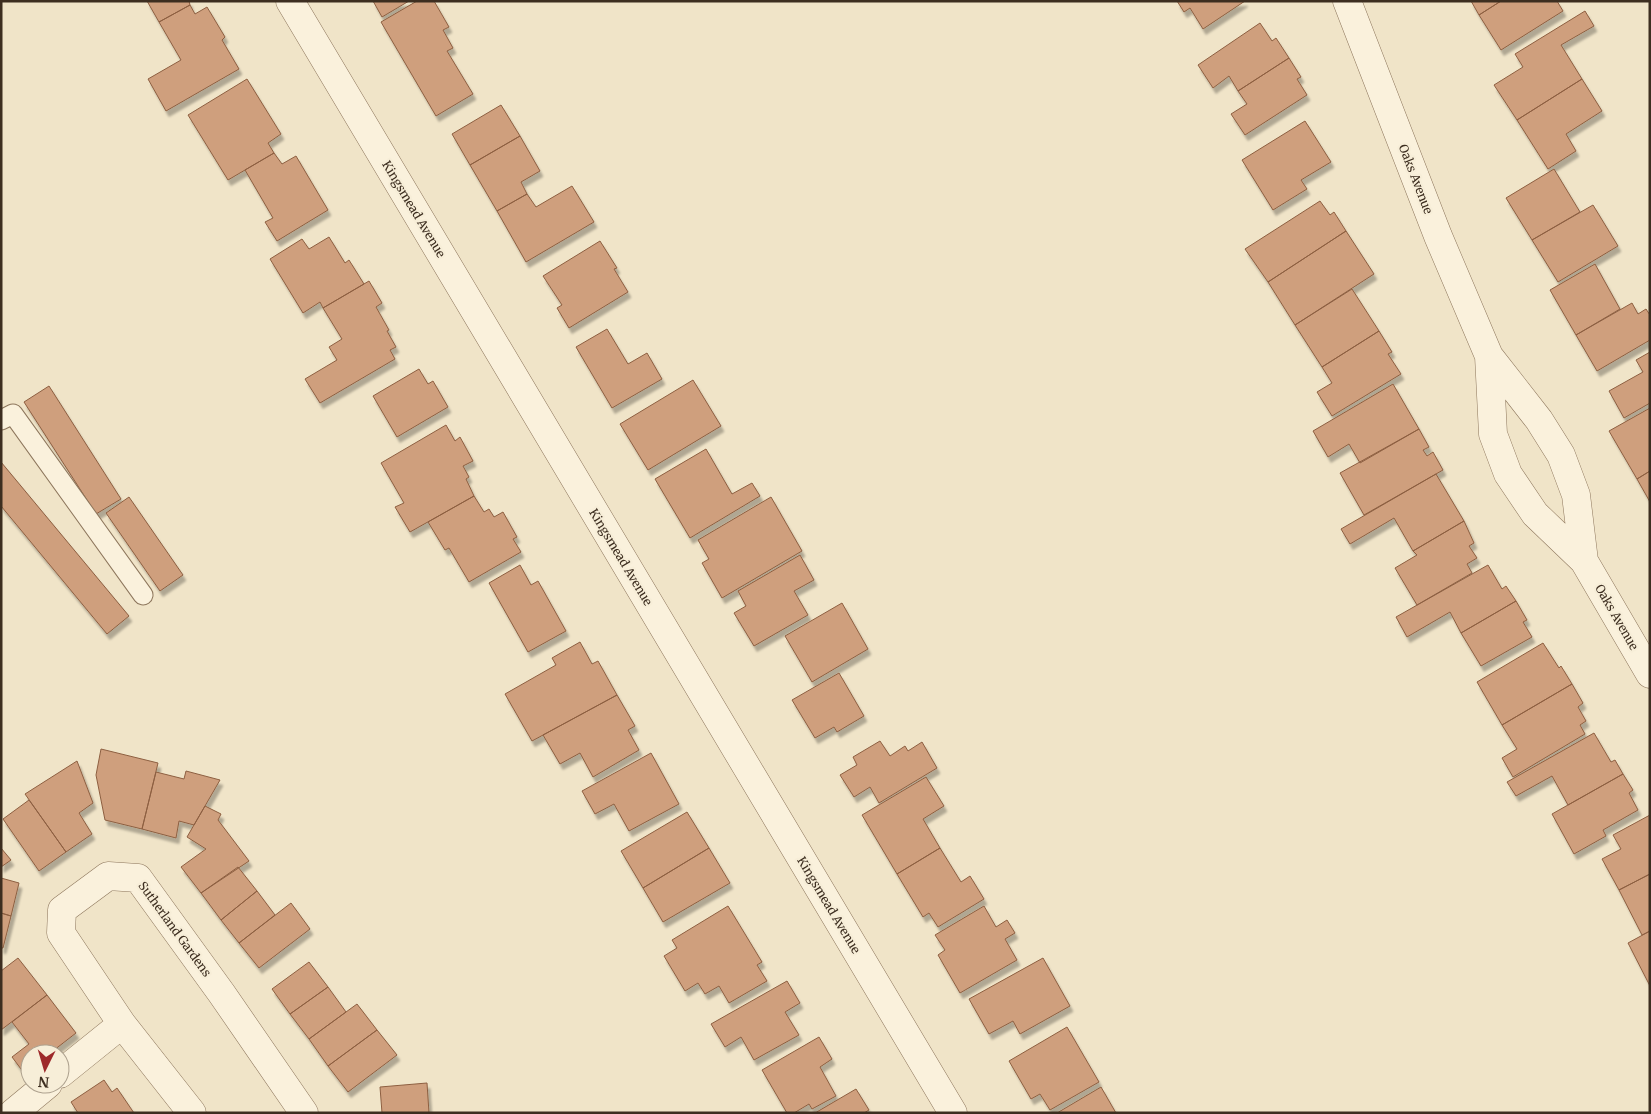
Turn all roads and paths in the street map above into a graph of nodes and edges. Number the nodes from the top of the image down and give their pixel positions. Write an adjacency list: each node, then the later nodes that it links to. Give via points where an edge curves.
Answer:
1 (290, 1): 14 (street, Kingsmead Avenue)
2 (1347, 1): 3 (street, Oaks Avenue, via 1438,236)
3 (1489, 356): 5 (street, Oaks Avenue, via 1540,420 1561,455 1576,496); 5 (street, Oaks Avenue, via 1493,434 1508,474 1535,514)
4 (1, 420): 6 (lane, via 12,414)
5 (1584, 561): 7 (street, Oaks Avenue)
6 (143, 596)
7 (1650, 674)
8 (122, 1024): 9 (street); 12 (street, Sutherland Gardens); 13 (street, Sutherland Gardens, via 61,932 62,910 108,876 138,878)
9 (70, 1066)
10 (36, 1094): 11 (street)
11 (13, 1113)
12 (192, 1113)
13 (304, 1113)
14 (953, 1113)

